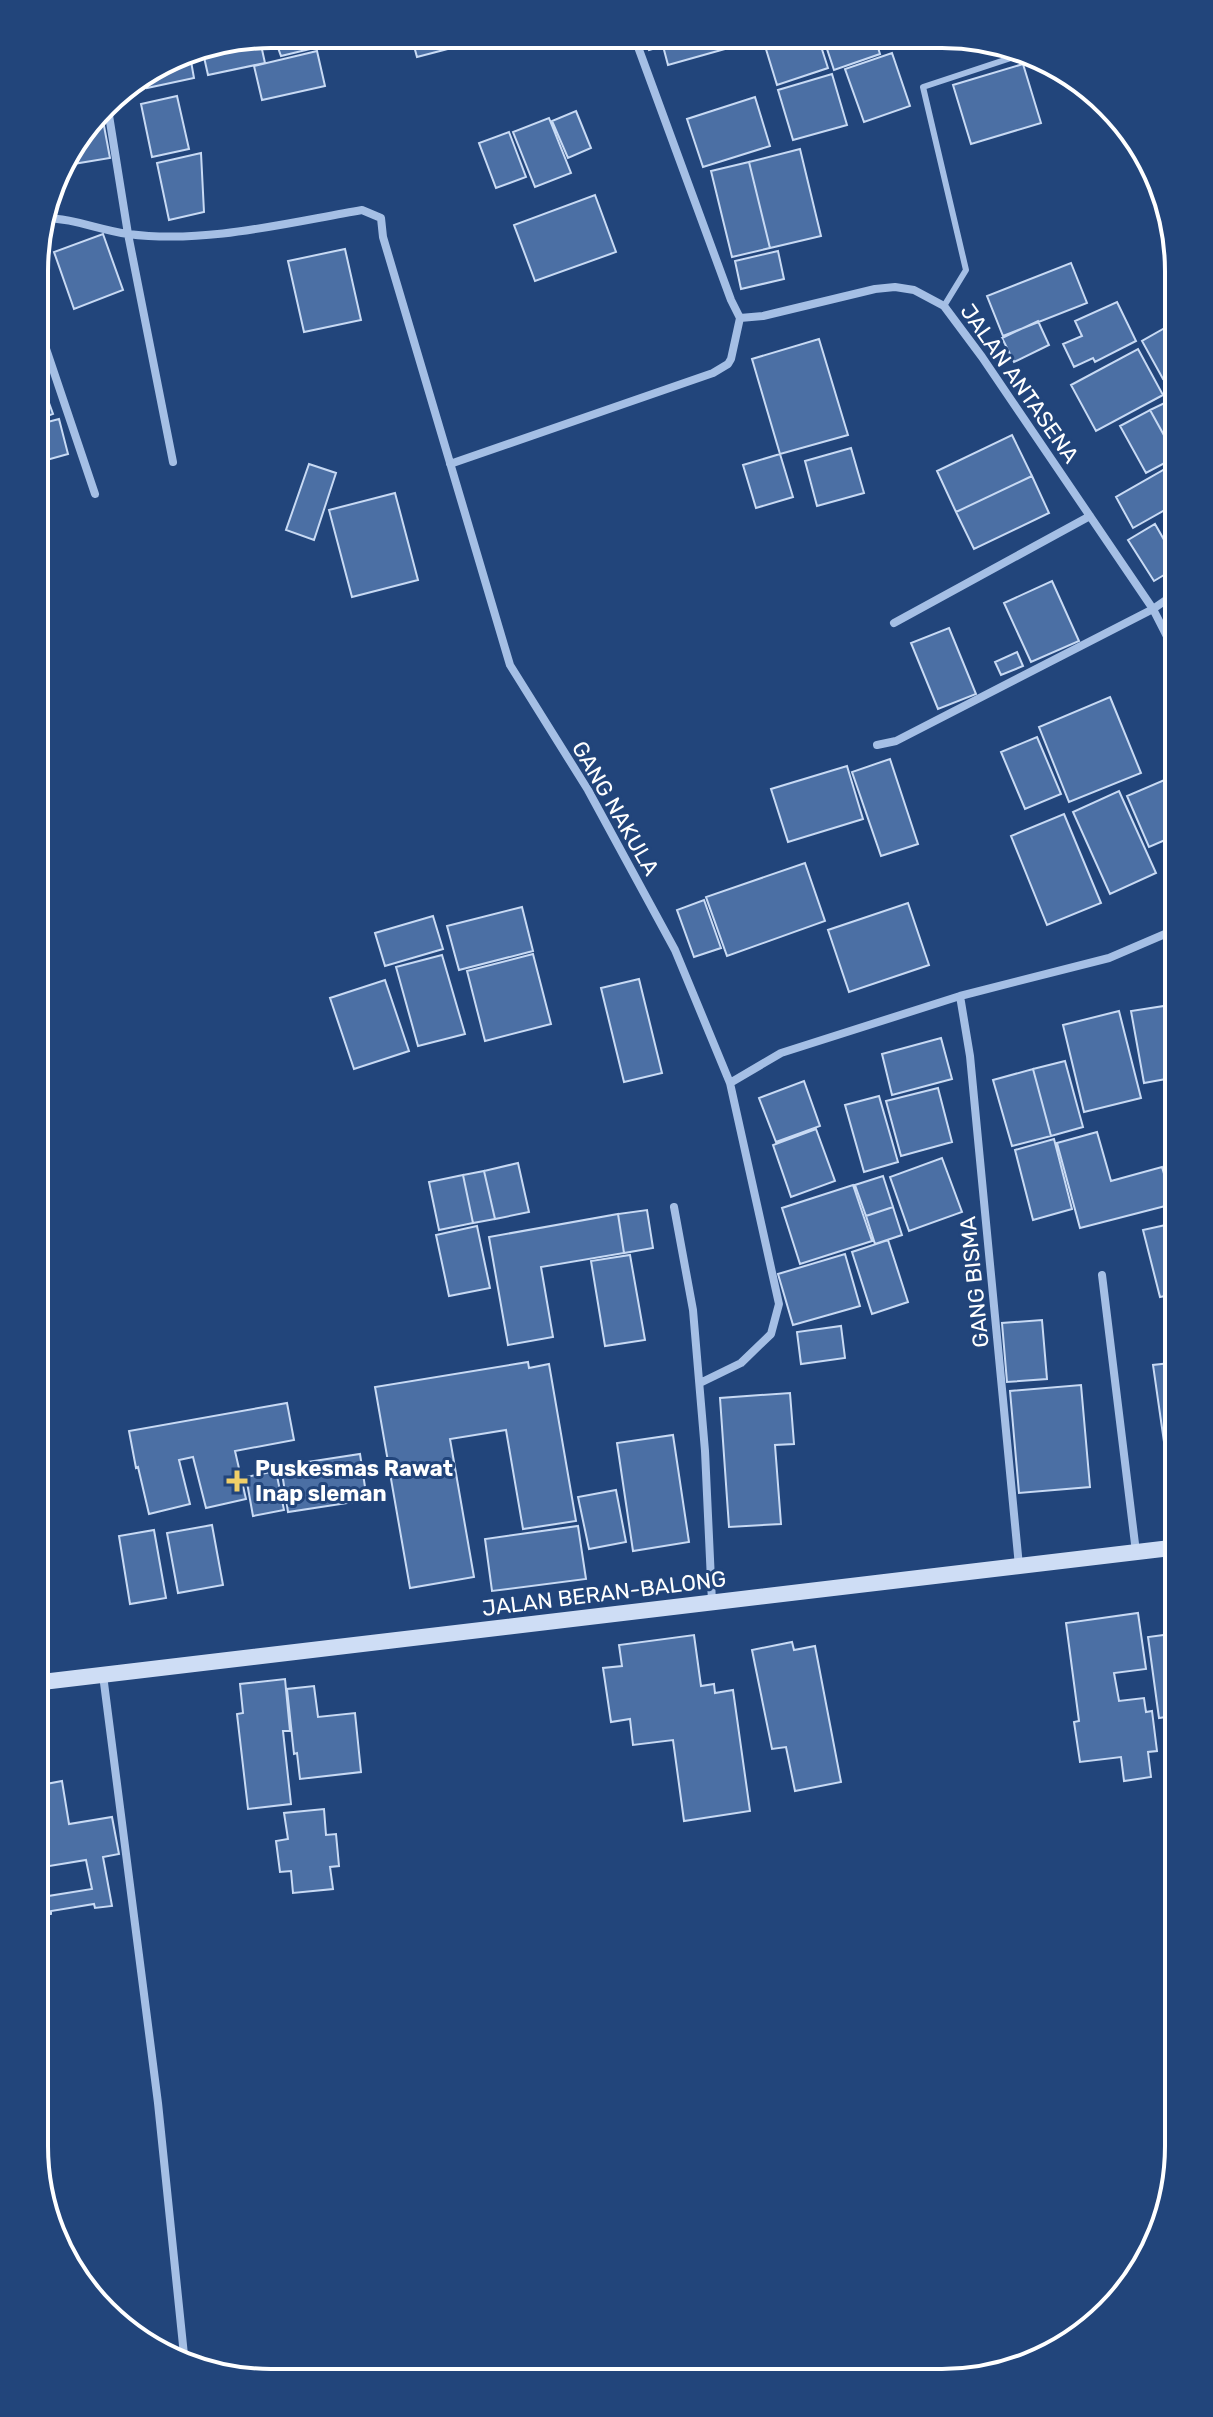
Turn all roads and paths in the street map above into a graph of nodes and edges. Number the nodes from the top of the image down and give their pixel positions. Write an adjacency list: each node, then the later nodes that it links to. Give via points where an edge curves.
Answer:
1 (638, 48): 7 (street)
2 (1009, 59): 6 (lane, via 923,87 966,270)
3 (109, 118): 5 (street)
4 (55, 219): 5 (street)
5 (128, 234): 9 (street); 10 (street, GANG NAKULA, via 238,232 362,210 381,218)
6 (944, 306): 7 (street, JALAN ANTASENA, via 914,290 895,287); 12 (street, JALAN ANTASENA)
7 (740, 318): 10 (street, via 731,359 713,373)
8 (48, 355): 11 (street)
9 (173, 462)
10 (450, 464): 20 (street, GANG NAKULA, via 510,665 588,790 675,950)
11 (95, 494)
12 (1090, 516): 14 (street, JALAN ANTASENA); 15 (street)
13 (1165, 601): 14 (street)
14 (1153, 609): 16 (street, JALAN ANTASENA); 17 (street, via 896,741)
15 (894, 623)
16 (1165, 633)
17 (877, 745)
18 (1165, 934): 19 (street, via 1109,958)
19 (960, 996): 20 (street, via 781,1053); 26 (street, GANG BISMA)
20 (730, 1083): 23 (street, GANG NAKULA, via 779,1304 771,1334 741,1363)
21 (674, 1207): 23 (street)
22 (1102, 1275): 25 (street)
23 (700, 1383): 27 (street)
24 (1165, 1549): 25 (main road, JALAN BERAN-BALONG)
25 (1136, 1552): 26 (main road, JALAN BERAN-BALONG)
26 (1019, 1566): 27 (main road, JALAN BERAN-BALONG)
27 (712, 1602): 28 (main road, JALAN BERAN-BALONG)
28 (102, 1675): 29 (main road, JALAN BERAN-BALONG); 30 (street, via 158,2103)
29 (48, 1681)
30 (184, 2350)

